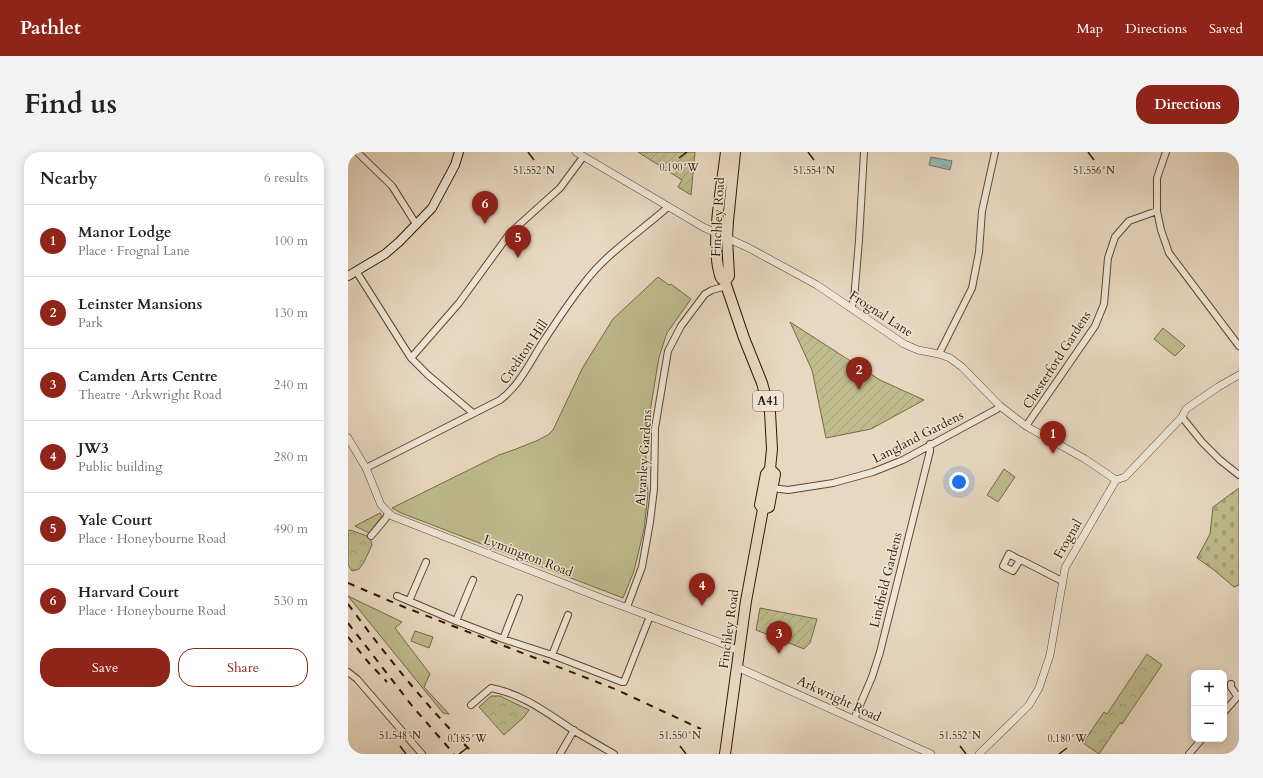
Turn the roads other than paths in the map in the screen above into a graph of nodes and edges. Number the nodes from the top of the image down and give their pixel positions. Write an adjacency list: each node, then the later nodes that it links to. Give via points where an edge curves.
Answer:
1 (357, 152): 12 (street, via 392,186)
2 (459, 152): 12 (main road, via 455,165 432,208)
3 (576, 152): 9 (street, Frognal Lane)
4 (726, 152): 13 (highway, Finchley Road / A41)
5 (735, 152): 14 (highway, Finchley Road / A41)
6 (864, 152): 17 (street, via 859,248)
7 (995, 152): 19 (street, via 982,212 979,252 972,288)
8 (1166, 152): 11 (street, via 1157,178)
9 (583, 157): 10 (street, Frognal Lane); 20 (street, via 560,188 510,233 459,303)
10 (668, 207): 13 (street, Frognal Lane); 23 (street, Crediton Hill, via 602,263 585,282 509,394)
11 (1157, 211): 18 (street, via 1170,253); 25 (street, Chesterford Gardens, via 1129,222 1115,237 1108,258 1104,304 1095,326)
12 (416, 224): 15 (main road, via 385,254)
13 (716, 234): 14 (street, Frognal Lane); 16 (highway, Finchley Road / A41, via 720,277)
14 (727, 238): 16 (highway, Finchley Road / A41, via 729,276); 17 (street, Frognal Lane, via 816,285)
15 (351, 273): 20 (street)
16 (726, 284): 29 (highway, Finchley Road / A41, via 767,399 772,434); 43 (street, Alvanley Gardens, via 705,294 681,326 668,351 655,428 654,488 650,522 642,567)
17 (851, 308): 19 (street, Frognal Lane, via 904,344 918,350)
18 (1239, 346)
19 (940, 354): 22 (street, Frognal Lane, via 962,367)
20 (411, 358): 23 (street)
21 (1239, 375): 24 (street, Frognal, via 1186,409)
22 (1000, 406): 25 (street, Frognal Lane); 27 (street, Langland Gardens)
23 (473, 413): 28 (street, Crediton Hill)
24 (1182, 417): 30 (street, via 1202,442); 31 (street, Frognal, via 1125,477)
25 (1026, 426): 31 (street, Frognal Lane, via 1086,459)
26 (348, 438): 28 (street, Lymington Road)
27 (930, 444): 32 (street, Langland Gardens, via 903,460 873,472 833,483 788,490); 56 (street, Lindfield Gardens, via 880,652)
28 (366, 468): 34 (street, Lymington Road, via 378,500)
29 (770, 469): 32 (highway, Finchley Road / A41, via 775,474); 33 (highway, Finchley Road / A41, via 766,474 760,505)
30 (1239, 475)
31 (1116, 480): 39 (street, Frognal, via 1065,568)
32 (772, 488): 33 (highway, Finchley Road / A41, via 769,507)
33 (763, 509): 48 (highway, Finchley Road / A41)
34 (388, 513): 35 (street); 43 (street, Lymington Road)
35 (371, 536)
36 (1020, 560): 39 (street)
37 (426, 562): 42 (street)
38 (473, 580): 46 (street)
39 (1062, 581): 64 (street, Frognal, via 1050,655 1039,688 1029,705)
40 (397, 596): 42 (street)
41 (519, 598): 47 (street)
42 (409, 601): 46 (street)
43 (626, 607): 45 (street, Lymington Road)
44 (568, 615): 49 (street)
45 (650, 616): 48 (street, Lymington Road); 49 (street, via 624,682)
46 (456, 621): 47 (street)
47 (503, 639): 49 (street)
48 (739, 651): 50 (highway, Finchley Road / A41)
49 (552, 654)
50 (737, 667): 56 (street, Arkwright Road); 62 (highway, Finchley Road / A41)
51 (348, 672): 59 (street)
52 (1231, 684): 53 (street, via 1231,688)
53 (1238, 695): 55 (street)
54 (470, 705): 57 (street, via 487,690 496,689 539,706)
55 (1227, 708)
56 (854, 719): 63 (street, Arkwright Road)
57 (574, 730): 60 (street); 61 (street)
58 (1199, 742): 65 (street)
59 (422, 754)
60 (560, 754)
61 (614, 754)
62 (725, 754)
63 (931, 754)
64 (979, 754)
65 (1189, 754)

